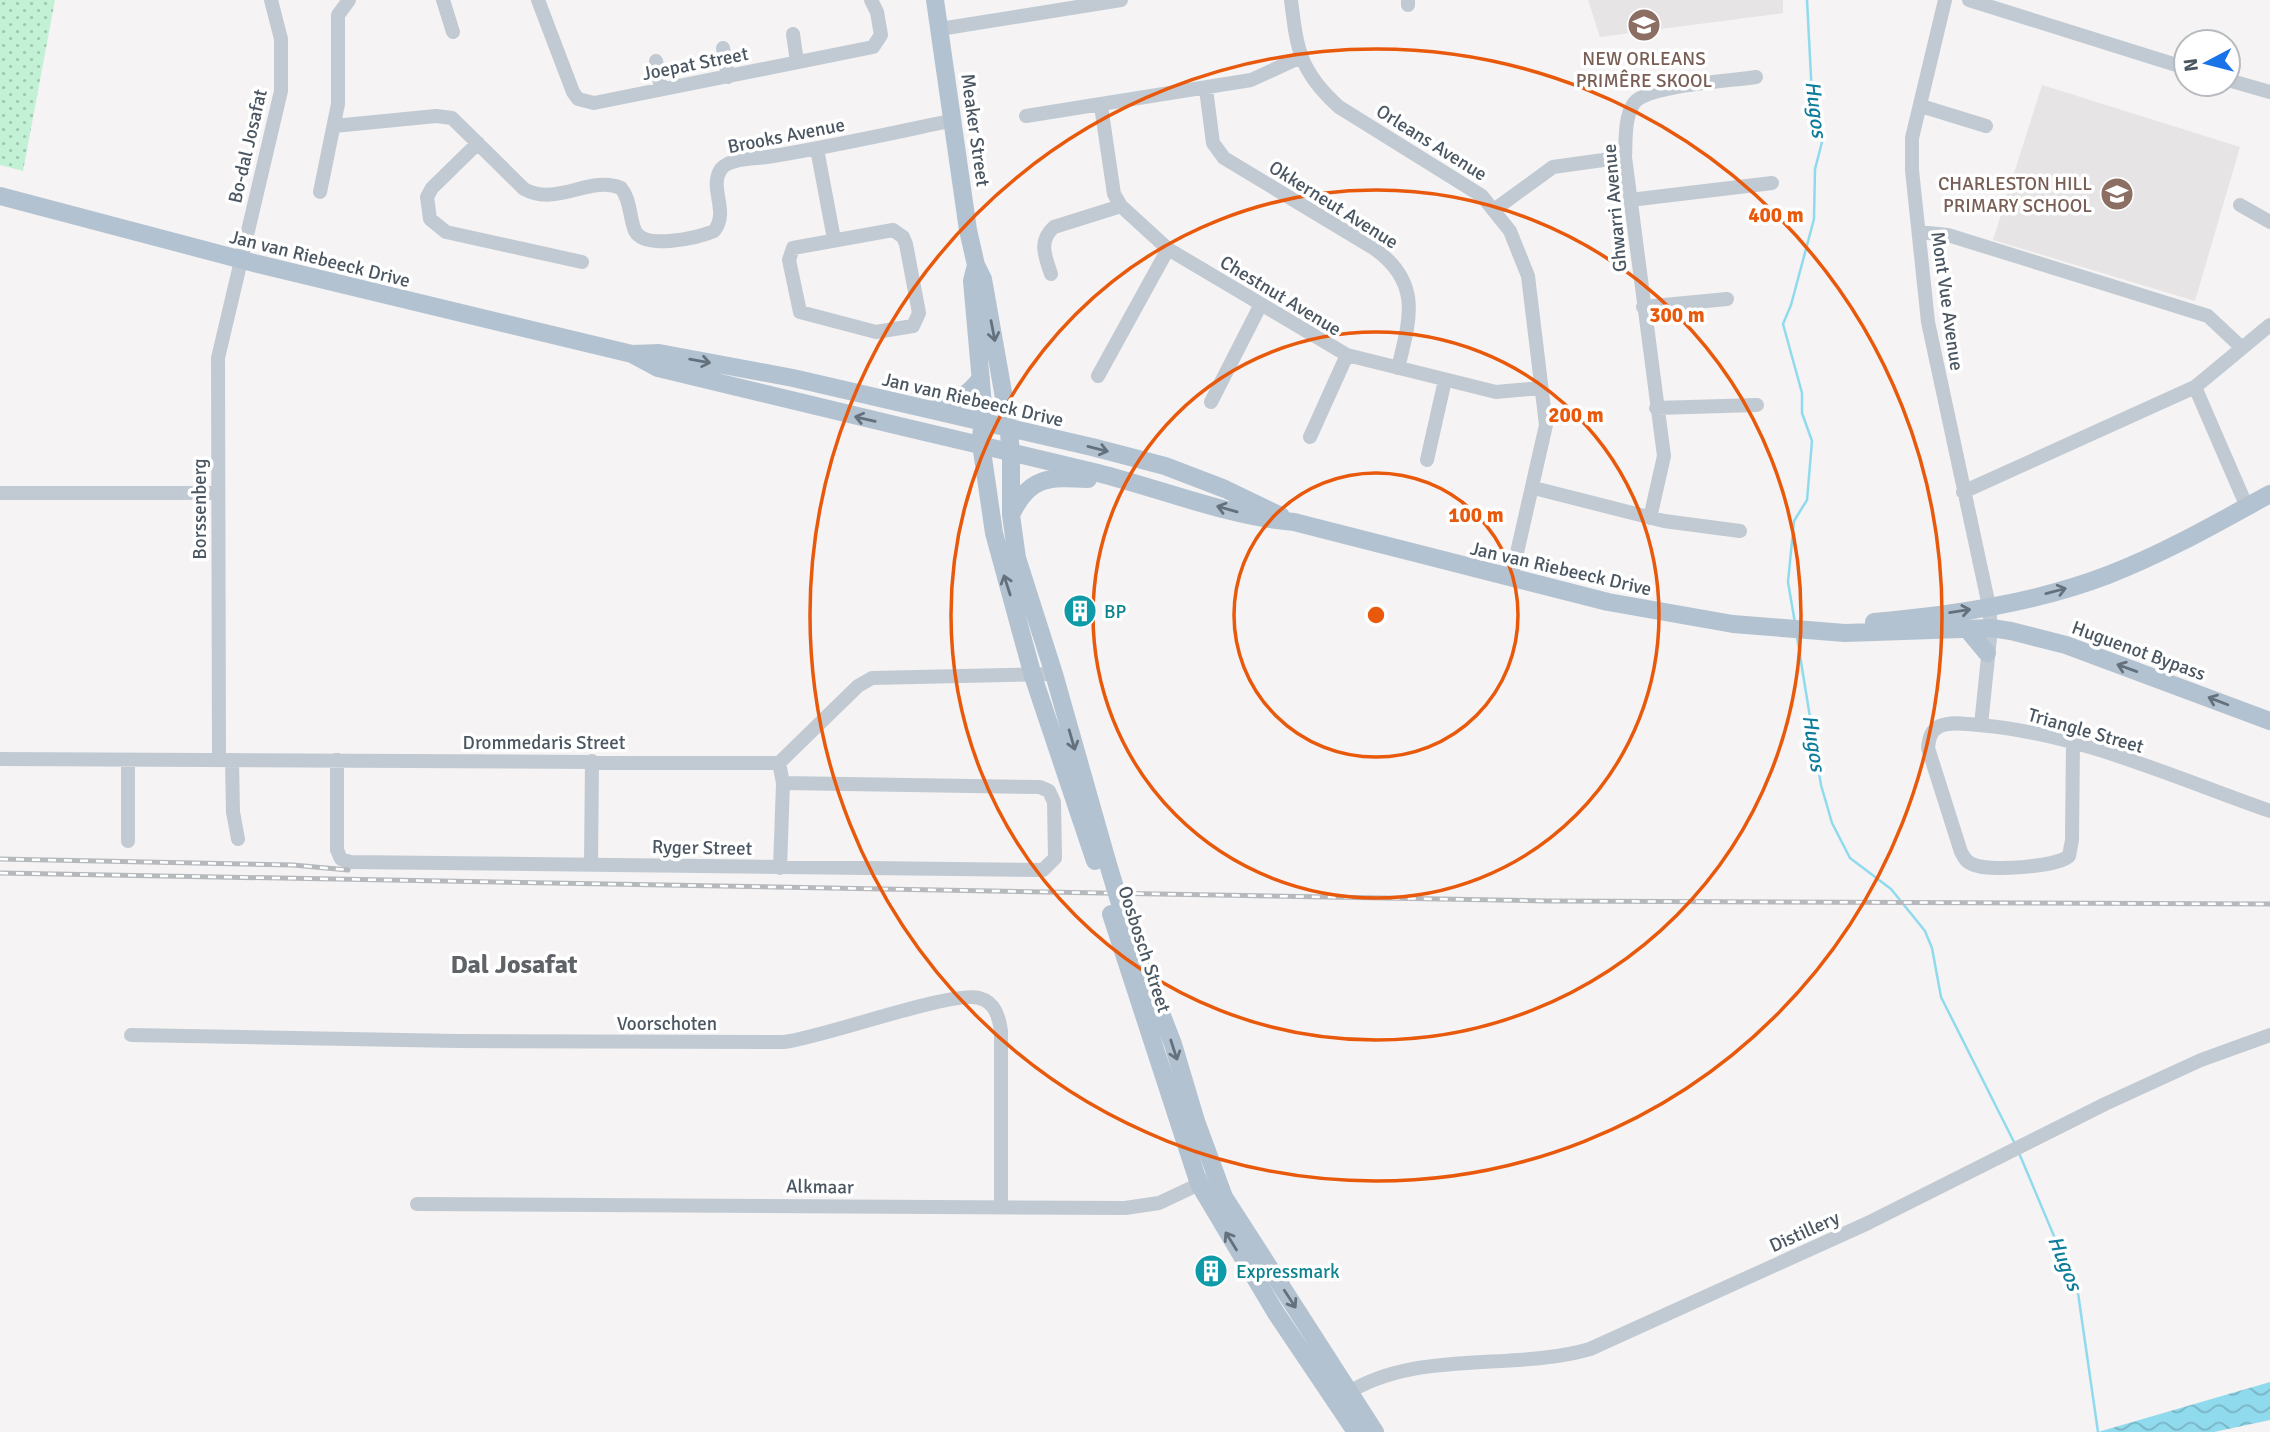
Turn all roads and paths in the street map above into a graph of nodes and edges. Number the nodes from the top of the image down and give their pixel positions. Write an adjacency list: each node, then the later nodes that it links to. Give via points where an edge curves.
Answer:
1 (271, 0): 46 (street, Bo-dal Josafat, via 281,39 281,91)
2 (348, 0): 30 (street, via 338,15)
3 (443, 0): 13 (street)
4 (539, 0): 23 (street, Joepat Street, via 578,99 594,103)
5 (870, 0): 18 (street, Joepat Street, via 880,22 879,43 866,50)
6 (935, 0): 12 (main road, Meaker Street)
7 (1121, 0): 11 (street)
8 (1291, 0): 16 (street, Orleans Avenue)
9 (1945, 0): 27 (street, Mont Vue Avenue)
10 (1969, 0): 19 (street)
11 (1052, 6): 12 (street)
12 (940, 29): 29 (main road, Meaker Street)
13 (453, 32)
14 (793, 34): 18 (street)
15 (723, 48): 20 (street)
16 (1299, 58): 24 (street, via 1259,78); 41 (street, Orleans Avenue, via 1318,88 1339,107 1465,183)
17 (656, 61): 23 (street)
18 (797, 62): 20 (street, Joepat Street)
19 (2172, 64)
20 (728, 77): 23 (street, Joepat Street)
21 (1756, 77): 34 (street, Ghwarri Avenue, via 1642,96 1629,113)
22 (2242, 84): 25 (street)
23 (661, 89)
24 (1206, 89): 26 (street); 57 (street, Okkerneut Avenue, via 1217,152 1375,249 1400,274 1410,307)
25 (2270, 92)
26 (1101, 106): 28 (street); 40 (street, Chestnut Avenue, via 1111,180)
27 (1921, 106): 31 (street); 43 (street, Mont Vue Avenue, via 1911,153)
28 (1026, 116)
29 (954, 120): 33 (street, Brooks Avenue); 48 (main road, Meaker Street)
30 (334, 126): 32 (street, Brooks Avenue, via 444,116 459,123); 36 (street)
31 (1986, 126)
32 (478, 142): 33 (street, Brooks Avenue, via 534,195 621,188 634,228 649,242 714,231 722,214 717,180 724,166); 47 (street, via 427,197 436,227)
33 (817, 149): 44 (street)
34 (1625, 157): 38 (street, Ghwarri Avenue); 41 (street, via 1553,167)
35 (1772, 183): 38 (street)
36 (320, 192)
37 (0, 196): 46 (main road, Jan van Riebeeck Drive)
38 (1630, 200): 52 (street, Ghwarri Avenue)
39 (2240, 205): 42 (street)
40 (1121, 206): 45 (street, Chestnut Avenue); 49 (street, via 1054,227 1043,248)
41 (1494, 210): 62 (street, Orleans Avenue, via 1510,231 1528,276)
42 (2270, 222)
43 (1919, 232): 54 (street, via 1948,235 2208,316); 75 (street, Mont Vue Avenue, via 1928,322)
44 (834, 239): 44 (street, via 893,230 903,237 919,313 913,326 876,332 800,312 790,253 800,244)
45 (1168, 249): 51 (street, Chestnut Avenue); 58 (street)
46 (239, 260): 55 (main road, Jan van Riebeeck Drive); 77 (street, Borssenberg, via 218,358)
47 (582, 262)
48 (976, 265): 59 (main road, Meaker Street, via 972,281); 68 (main road, Meaker Street, one-way to 68, via 993,326)
49 (1051, 274)
50 (1727, 299): 52 (street)
51 (1260, 306): 56 (street, Chestnut Avenue); 63 (street)
52 (1643, 307): 65 (street, Ghwarri Avenue)
53 (2270, 325): 54 (street)
54 (2241, 346): 61 (street)
55 (632, 354): 66 (main road, Jan van Riebeeck Drive, one-way to 66, via 659,354 779,376); 70 (main road, Jan van Riebeeck Drive, one-way to 55, via 658,368)
56 (1347, 355): 57 (street, Chestnut Avenue); 69 (street)
57 (1398, 368): 60 (street, Chestnut Avenue)
58 (1098, 376)
59 (981, 379): 66 (main road, via 971,393 955,403); 67 (main road, Meaker Street)
60 (1445, 380): 62 (street, Chestnut Avenue, via 1496,392); 72 (street)
61 (2195, 387): 75 (street); 79 (street)
62 (1541, 388): 74 (street, Orleans Avenue, via 1546,425)
63 (1211, 402)
64 (1757, 405): 65 (street)
65 (1656, 408): 81 (street, Ghwarri Avenue, via 1664,466)
66 (928, 411): 67 (main road, Jan van Riebeeck Drive)
67 (982, 423): 68 (main road, Jan van Riebeeck Drive); 70 (main road, Meaker Street)
68 (1009, 429): 71 (main road, Meaker Street); 82 (main road, Jan van Riebeeck Drive, one-way to 82, via 1165,466)
69 (1310, 437)
70 (981, 444): 71 (main road, Jan van Riebeeck Drive); 91 (main road, Oosbosch Street, one-way to 70, via 1003,573)
71 (1011, 451): 73 (main road, Jan van Riebeeck Drive); 80 (main road, Oosbosch Street)
72 (1427, 460)
73 (1154, 487): 80 (main road, via 1046,479 1028,488); 82 (main road, Jan van Riebeeck Drive, one-way to 73, via 1265,520)
74 (1534, 488): 81 (street); 84 (street, Orleans Avenue)
75 (1963, 492): 85 (street, Mont Vue Avenue)
76 (0, 493): 77 (street)
77 (217, 493): 97 (street, Borssenberg)
78 (2270, 494): 79 (main road, Jan van Riebeeck Drive)
79 (2247, 507): 85 (main road, Jan van Riebeeck Drive, one-way to 79, via 2108,575)
80 (1011, 515): 90 (main road, Oosbosch Street, via 1017,558)
81 (1650, 518): 83 (street)
82 (1294, 522): 84 (main road, Jan van Riebeeck Drive)
83 (1740, 531)
84 (1511, 579): 88 (main road, Jan van Riebeeck Drive, via 1642,609 1767,628)
85 (1989, 606): 86 (street, Mont Vue Avenue); 88 (main road, Jan van Riebeeck Drive, one-way to 85)
86 (1990, 628): 87 (main road, Jan van Riebeeck Drive); 89 (street); 92 (main road, Huguenot Bypass, one-way to 86, via 2066,645)
87 (1967, 629): 88 (main road, Jan van Riebeeck Drive, via 1866,634); 89 (main road)
88 (1816, 630)
89 (1987, 653): 93 (street)
90 (1054, 674): 91 (street); 105 (main road, Oosbosch Street, one-way to 105)
91 (1032, 676): 100 (street, via 872,678); 105 (main road, Oosbosch Street)
92 (2270, 721)
93 (1981, 726): 94 (street, Triangle Street, via 2037,732); 94 (street, Triangle Street, via 1941,726 1929,737 1928,748 1961,852 1974,866 2053,865 2069,856)
94 (2073, 742): 102 (street, Triangle Street)
95 (0, 759): 96 (street, Drommedaris Street)
96 (128, 760): 97 (street, Drommedaris Street); 104 (street)
97 (226, 760): 98 (street, Drommedaris Street); 103 (street, Borssenberg)
98 (337, 761): 99 (street, Drommedaris Street); 106 (street, Ryger Street, via 337,850 341,859)
99 (592, 761): 100 (street, Drommedaris Street); 106 (street)
100 (779, 763): 101 (street)
101 (783, 783): 107 (street); 107 (street, Ryger Street, via 1040,787 1049,791 1054,802 1055,858 1042,870)
102 (2270, 811)
103 (238, 839)
104 (128, 841)
105 (1101, 861): 108 (main road, Oosbosch Street)
106 (591, 865): 107 (street, Ryger Street)
107 (780, 868)
108 (1118, 916): 111 (main road, Oosbosch Street, one-way to 111, via 1173,1044); 112 (main road, Oosbosch Street)
109 (131, 1035): 114 (street, Voorschoten, via 784,1042 953,998 978,997 995,1009 1001,1031)
110 (2270, 1035): 115 (street, Distillery, via 2178,1071 1868,1223 1590,1349 1554,1358 1401,1371)
111 (1216, 1176): 112 (street, Alkmaar); 115 (main road, Oosbosch Street, one-way to 115, via 1224,1197)
112 (1199, 1184): 114 (street, Alkmaar, via 1142,1206); 115 (main road, Oosbosch Street, one-way to 112, via 1269,1302)
113 (417, 1205): 114 (street, Alkmaar)
114 (1001, 1206)
115 (1343, 1396): 116 (main road, Oosbosch Street); 117 (main road, Oosbosch Street)
116 (1356, 1432)
117 (1375, 1432)

